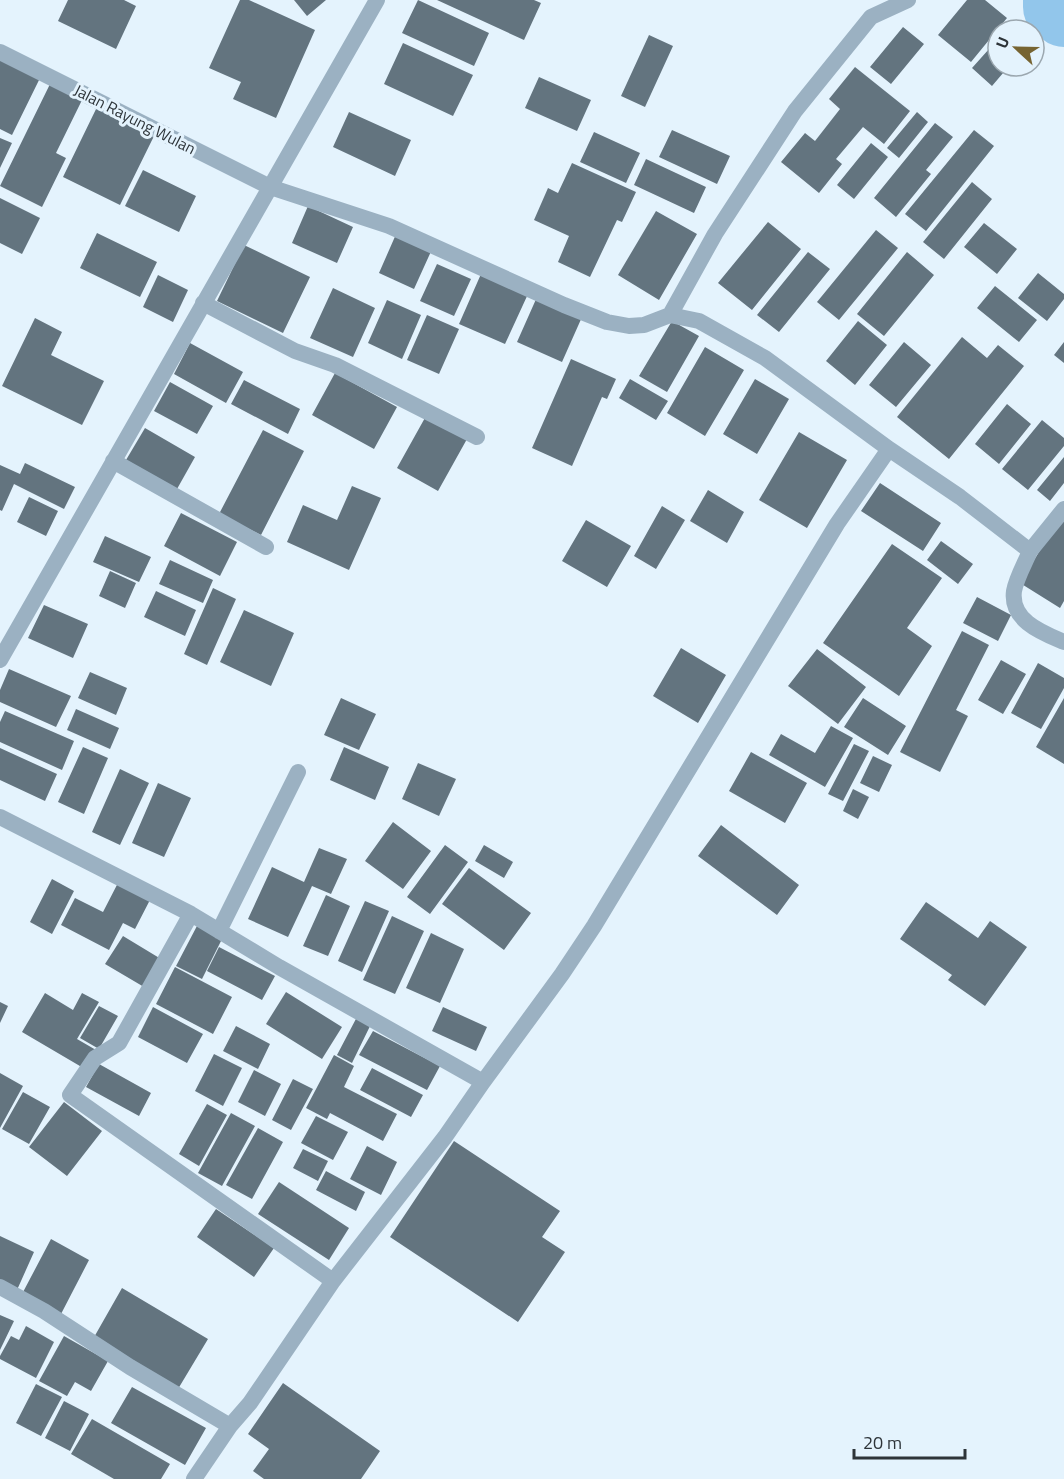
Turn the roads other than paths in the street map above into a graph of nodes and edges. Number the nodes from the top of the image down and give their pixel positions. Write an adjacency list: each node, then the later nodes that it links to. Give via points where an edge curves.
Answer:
1 (377, 0): 4 (street)
2 (908, 0): 6 (street, via 871,17 795,111 715,234)
3 (0, 52): 4 (street, Jalan Rayung Wulan)
4 (270, 187): 5 (street); 6 (street, Jalan Rayung Wulan, via 389,226 607,322 629,327)
5 (203, 303): 7 (street); 9 (street)
6 (670, 315): 8 (street, via 699,321 765,358)
7 (477, 437)
8 (889, 449): 12 (street); 19 (street, via 837,525 594,926)
9 (113, 461): 11 (street); 14 (street)
10 (1064, 509): 12 (street)
11 (266, 548)
12 (1030, 551): 13 (street, via 1014,590 1014,602 1020,616 1037,630)
13 (1064, 642)
14 (0, 660)
15 (298, 772): 18 (street)
16 (0, 817): 17 (street)
17 (191, 914): 18 (street); 20 (street, via 119,1043 95,1058 69,1095)
18 (219, 931): 19 (street)
19 (483, 1082): 20 (street)
20 (333, 1281): 22 (street)
21 (0, 1287): 22 (street)
22 (230, 1426): 23 (street)
23 (194, 1479)

